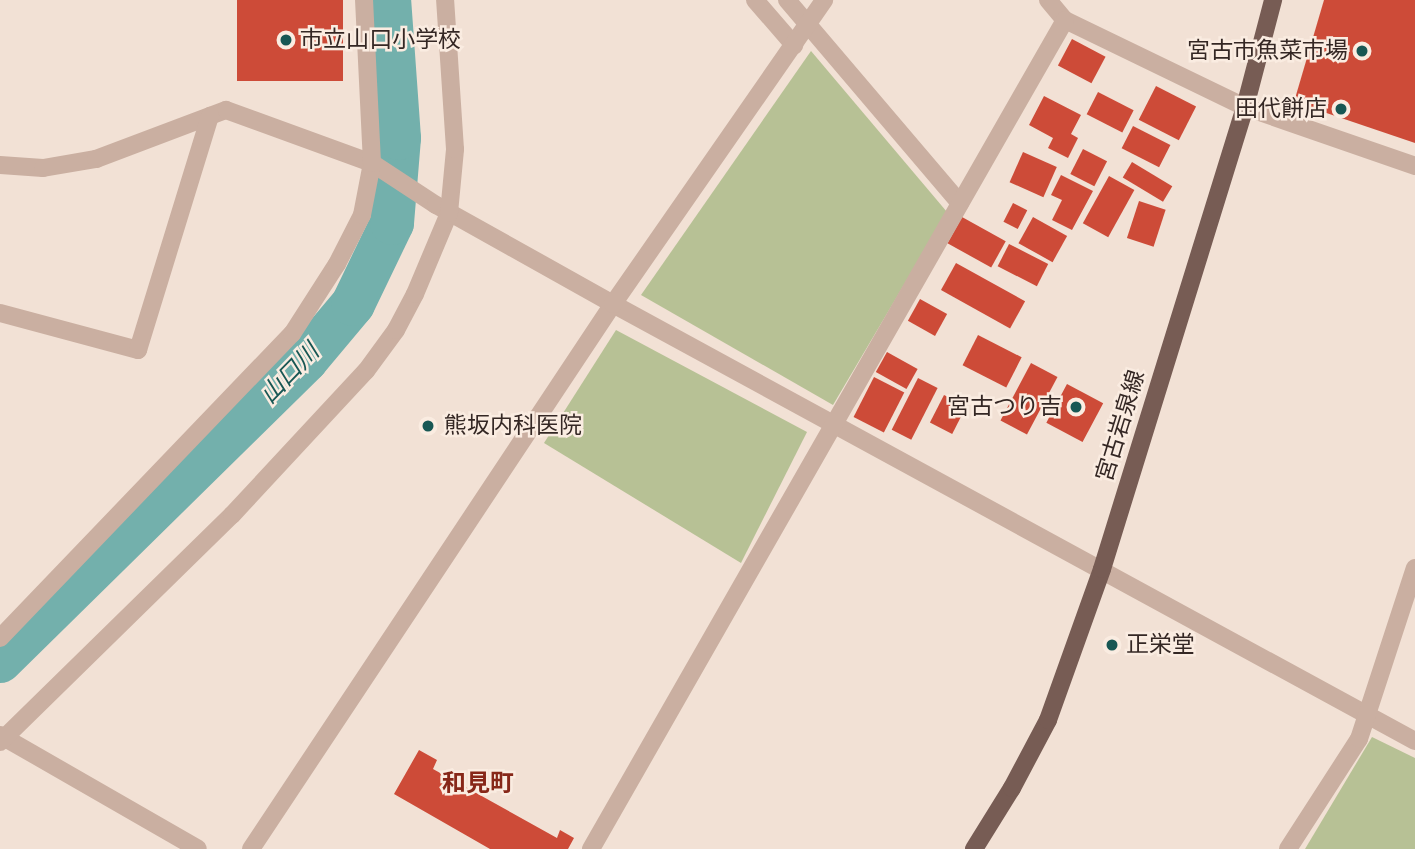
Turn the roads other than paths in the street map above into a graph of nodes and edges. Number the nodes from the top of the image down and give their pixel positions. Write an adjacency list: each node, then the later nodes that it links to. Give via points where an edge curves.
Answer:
1 (364, 0): 13 (street)
2 (445, 0): 17 (street, via 455,149)
3 (755, 0): 10 (street)
4 (787, 0): 9 (street)
5 (824, 0): 9 (street)
6 (1048, 0): 8 (street)
7 (1273, 0): 11 (main road, 宮古岩泉線)
8 (1065, 20): 11 (street); 16 (street)
9 (808, 24): 10 (street); 16 (street)
10 (794, 45): 18 (street)
11 (1244, 107): 15 (street); 22 (main road, 宮古岩泉線)
12 (210, 116): 13 (street, via 226,110); 14 (street, via 96,159 43,168); 19 (street, via 138,350)
13 (372, 163): 17 (street); 23 (street, via 362,215 292,334)
14 (0, 165)
15 (1415, 166)
16 (960, 203): 20 (street)
17 (442, 209): 18 (street); 25 (street, via 415,294 366,371 232,516)
18 (613, 304): 20 (street); 28 (street)
19 (0, 313)
20 (835, 423): 22 (street); 29 (street)
21 (1415, 568): 24 (street)
22 (1102, 569): 24 (street); 30 (main road, 宮古岩泉線, via 1048,720)
23 (0, 638)
24 (1368, 716): 26 (street); 31 (street, via 1359,739)
25 (2, 738): 27 (street)
26 (1415, 741)
27 (198, 849)
28 (251, 849)
29 (591, 849)
30 (974, 849)
31 (1288, 849)

